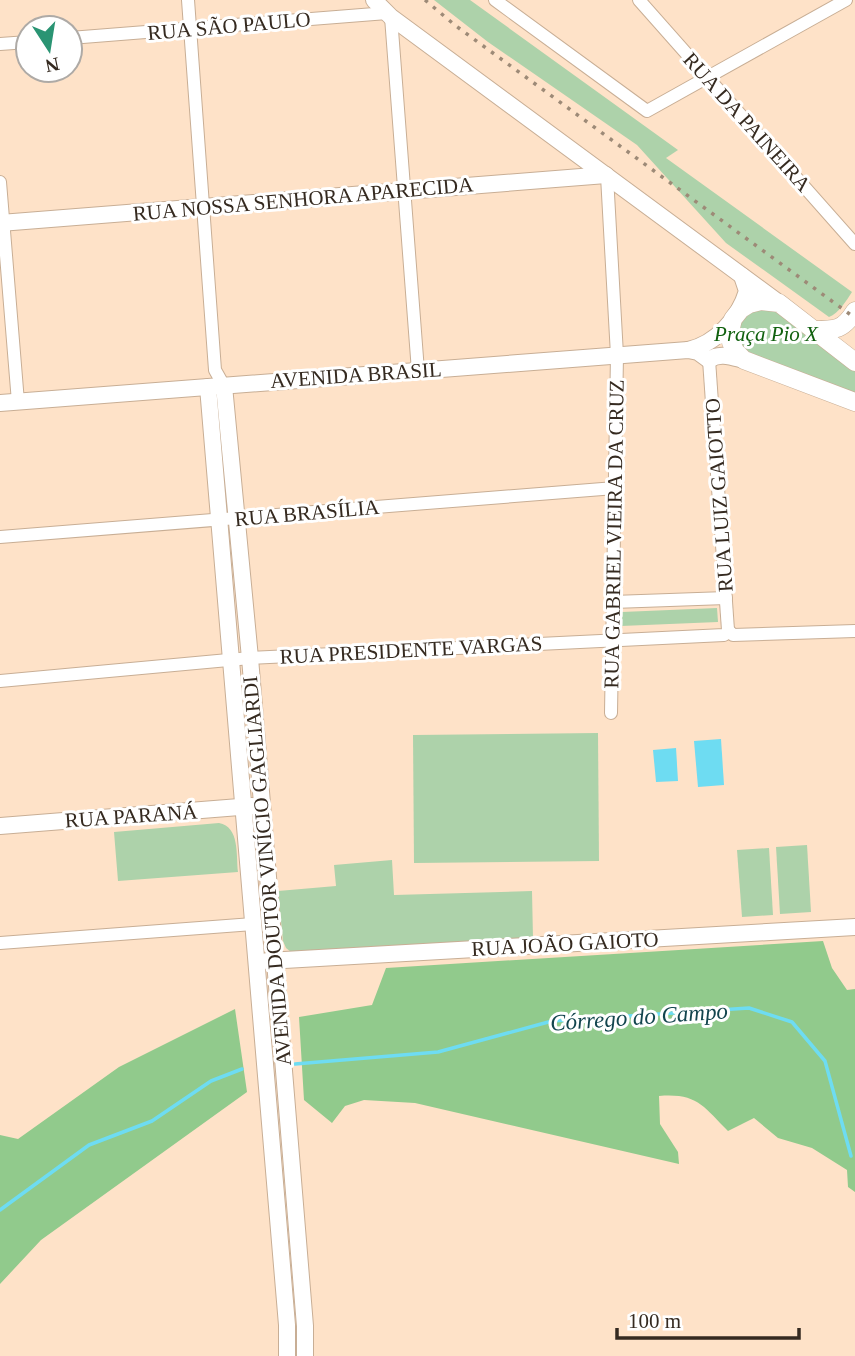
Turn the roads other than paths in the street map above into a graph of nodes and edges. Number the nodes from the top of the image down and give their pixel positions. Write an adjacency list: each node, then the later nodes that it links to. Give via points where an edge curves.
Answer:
1 (188, 0): 7 (street)
2 (374, 0): 6 (street)
3 (495, 0): 9 (street, via 647,111)
4 (639, 0): 9 (street, RUA DA PAINEIRA)
5 (846, 0): 9 (street)
6 (389, 15): 7 (street, RUA SÃO PAULO); 10 (street); 14 (street)
7 (190, 29): 8 (street, RUA SÃO PAULO); 15 (street)
8 (84, 37)
9 (707, 77): 17 (street, RUA DA PAINEIRA)
10 (572, 150): 11 (street); 12 (street, via 565,169)
11 (606, 176): 12 (street, RUA NOSSA SENHORA APARECIDA); 18 (street); 25 (street, RUA GABRIEL VIEIRA DA CRUZ)
12 (551, 180): 14 (street, RUA NOSSA SENHORA APARECIDA)
13 (0, 182): 16 (street)
14 (405, 191): 15 (street, RUA NOSSA SENHORA APARECIDA); 29 (street)
15 (203, 207): 16 (street, RUA NOSSA SENHORA APARECIDA); 30 (street)
16 (2, 223): 33 (street)
17 (855, 244)
18 (742, 276): 19 (street); 21 (street, via 747,291)
19 (779, 303): 21 (main road, via 749,304); 22 (main road)
20 (855, 311): 22 (main road, via 842,327)
21 (733, 319): 24 (street, via 708,343); 27 (main road, via 732,342)
22 (814, 330): 28 (main road)
23 (855, 342): 28 (main road)
24 (688, 349): 25 (street, AVENIDA BRASIL); 26 (street)
25 (617, 355): 29 (street, AVENIDA BRASIL); 36 (street, RUA GABRIEL VIEIRA DA CRUZ)
26 (709, 360): 27 (street, via 714,356); 40 (street, RUA LUIZ GAIOTTO)
27 (744, 360): 32 (main road)
28 (855, 360)
29 (418, 371): 30 (street, AVENIDA BRASIL)
30 (216, 386): 33 (street, AVENIDA BRASIL); 37 (street, AVENIDA DOUTOR VINÍCIO GAGLIARDI); 38 (street, AVENIDA DOUTOR VINÍCIO GAGLIARDI)
31 (855, 391): 32 (main road)
32 (835, 395): 34 (main road)
33 (18, 402): 35 (street, AVENIDA BRASIL)
34 (855, 402)
35 (0, 403)
36 (615, 488): 37 (street, RUA BRASÍLIA); 41 (street, RUA GABRIEL VIEIRA DA CRUZ)
37 (237, 518): 38 (street, RUA BRASÍLIA); 45 (street, AVENIDA DOUTOR VINÍCIO GAGLIARDI)
38 (219, 520): 39 (street, RUA BRASÍLIA); 46 (street, AVENIDA DOUTOR VINÍCIO GAGLIARDI)
39 (0, 537)
40 (726, 597): 41 (street); 42 (street, RUA LUIZ GAIOTTO)
41 (613, 603): 44 (street, RUA GABRIEL VIEIRA DA CRUZ)
42 (728, 630): 43 (street, RUA PRESIDENTE VARGAS, via 733,635); 44 (street, RUA PRESIDENTE VARGAS, via 723,635)
43 (855, 631)
44 (612, 640): 45 (street, RUA PRESIDENTE VARGAS); 48 (street, RUA GABRIEL VIEIRA DA CRUZ)
45 (250, 658): 46 (street, RUA PRESIDENTE VARGAS); 49 (street, AVENIDA DOUTOR VINÍCIO GAGLIARDI)
46 (231, 660): 47 (street, RUA PRESIDENTE VARGAS); 50 (street, AVENIDA DOUTOR VINÍCIO GAGLIARDI)
47 (0, 681)
48 (611, 713)
49 (262, 805): 50 (street, RUA PARANÁ); 54 (street, AVENIDA DOUTOR VINÍCIO GAGLIARDI)
50 (243, 807): 51 (street, RUA PARANÁ); 52 (street, AVENIDA DOUTOR VINÍCIO GAGLIARDI)
51 (0, 826)
52 (253, 924): 54 (street, via 267,926); 55 (street); 56 (street, AVENIDA DOUTOR VINÍCIO GAGLIARDI)
53 (855, 927): 57 (street, RUA JOÃO GAIOTO)
54 (273, 933): 57 (street, AVENIDA DOUTOR VINÍCIO GAGLIARDI)
55 (0, 943)
56 (256, 952): 57 (street); 59 (street, AVENIDA DOUTOR VINÍCIO GAGLIARDI)
57 (275, 961): 58 (street, AVENIDA DOUTOR VINÍCIO GAGLIARDI)
58 (295, 1210): 59 (street); 61 (street, AVENIDA DOUTOR VINÍCIO GAGLIARDI)
59 (277, 1212): 60 (street, AVENIDA DOUTOR VINÍCIO GAGLIARDI)
60 (287, 1356)
61 (305, 1356)

